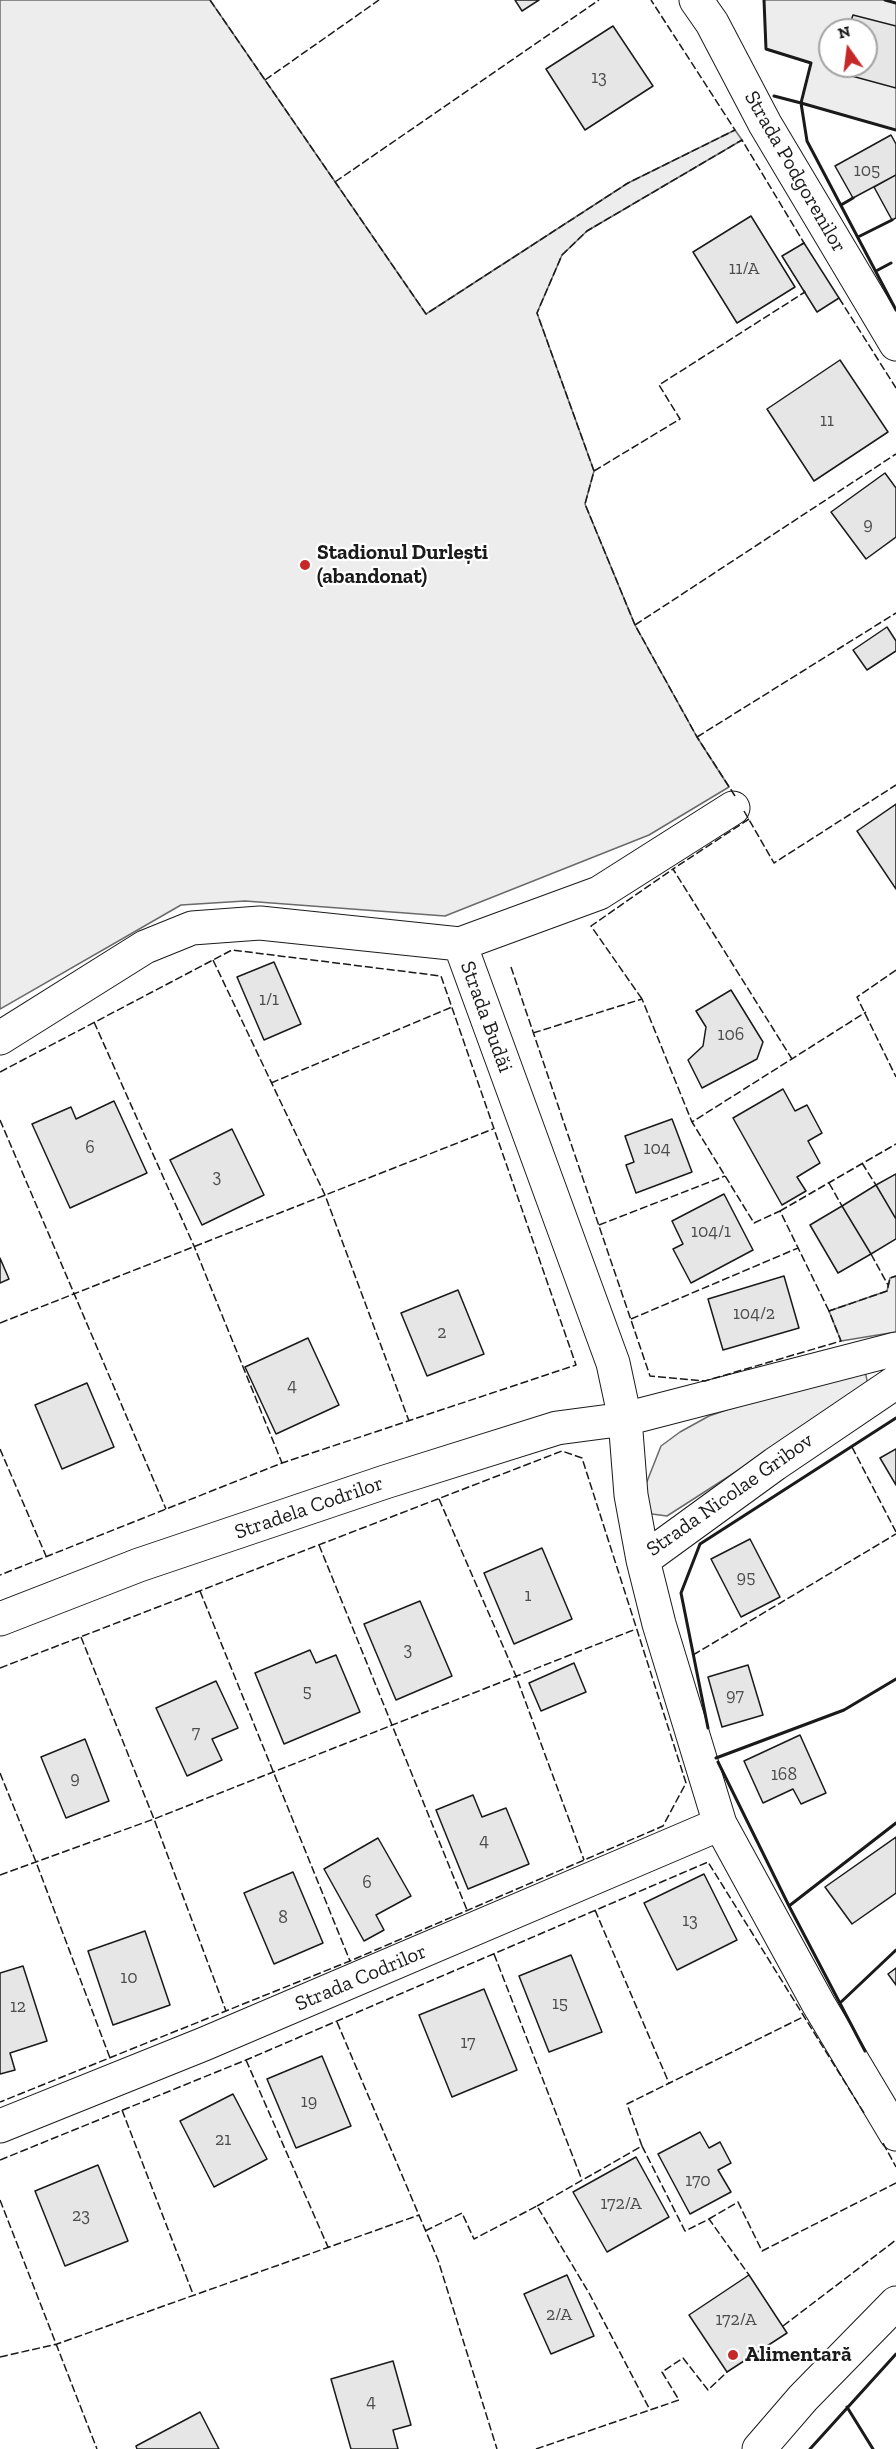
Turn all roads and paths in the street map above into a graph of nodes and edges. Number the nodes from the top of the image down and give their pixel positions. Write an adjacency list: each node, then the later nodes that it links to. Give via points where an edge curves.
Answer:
1 (708, 8): 2 (street, Strada Podgorenilor, via 765,124)
2 (896, 344)
3 (733, 808): 4 (street, via 599,893)
4 (460, 944): 5 (street, Strada Budăi, via 260,923 192,928 145,947); 8 (street, Strada Budăi, via 614,1363)
5 (2, 1033)
6 (896, 1349): 8 (street)
7 (896, 1382): 9 (street, Strada Nicolae Gribov)
8 (625, 1419): 9 (street, Strada Nicolae Gribov, via 631,1495); 10 (street, Stradela Codrilor, via 556,1428 406,1475 139,1564)
9 (643, 1560): 11 (street, via 658,1624)
10 (0, 1619)
11 (720, 1824): 12 (street, Strada Codrilor, via 215,2040); 13 (street, via 819,2006)
12 (0, 2126)
13 (896, 2134)
14 (896, 2303): 15 (street)
15 (759, 2449)

